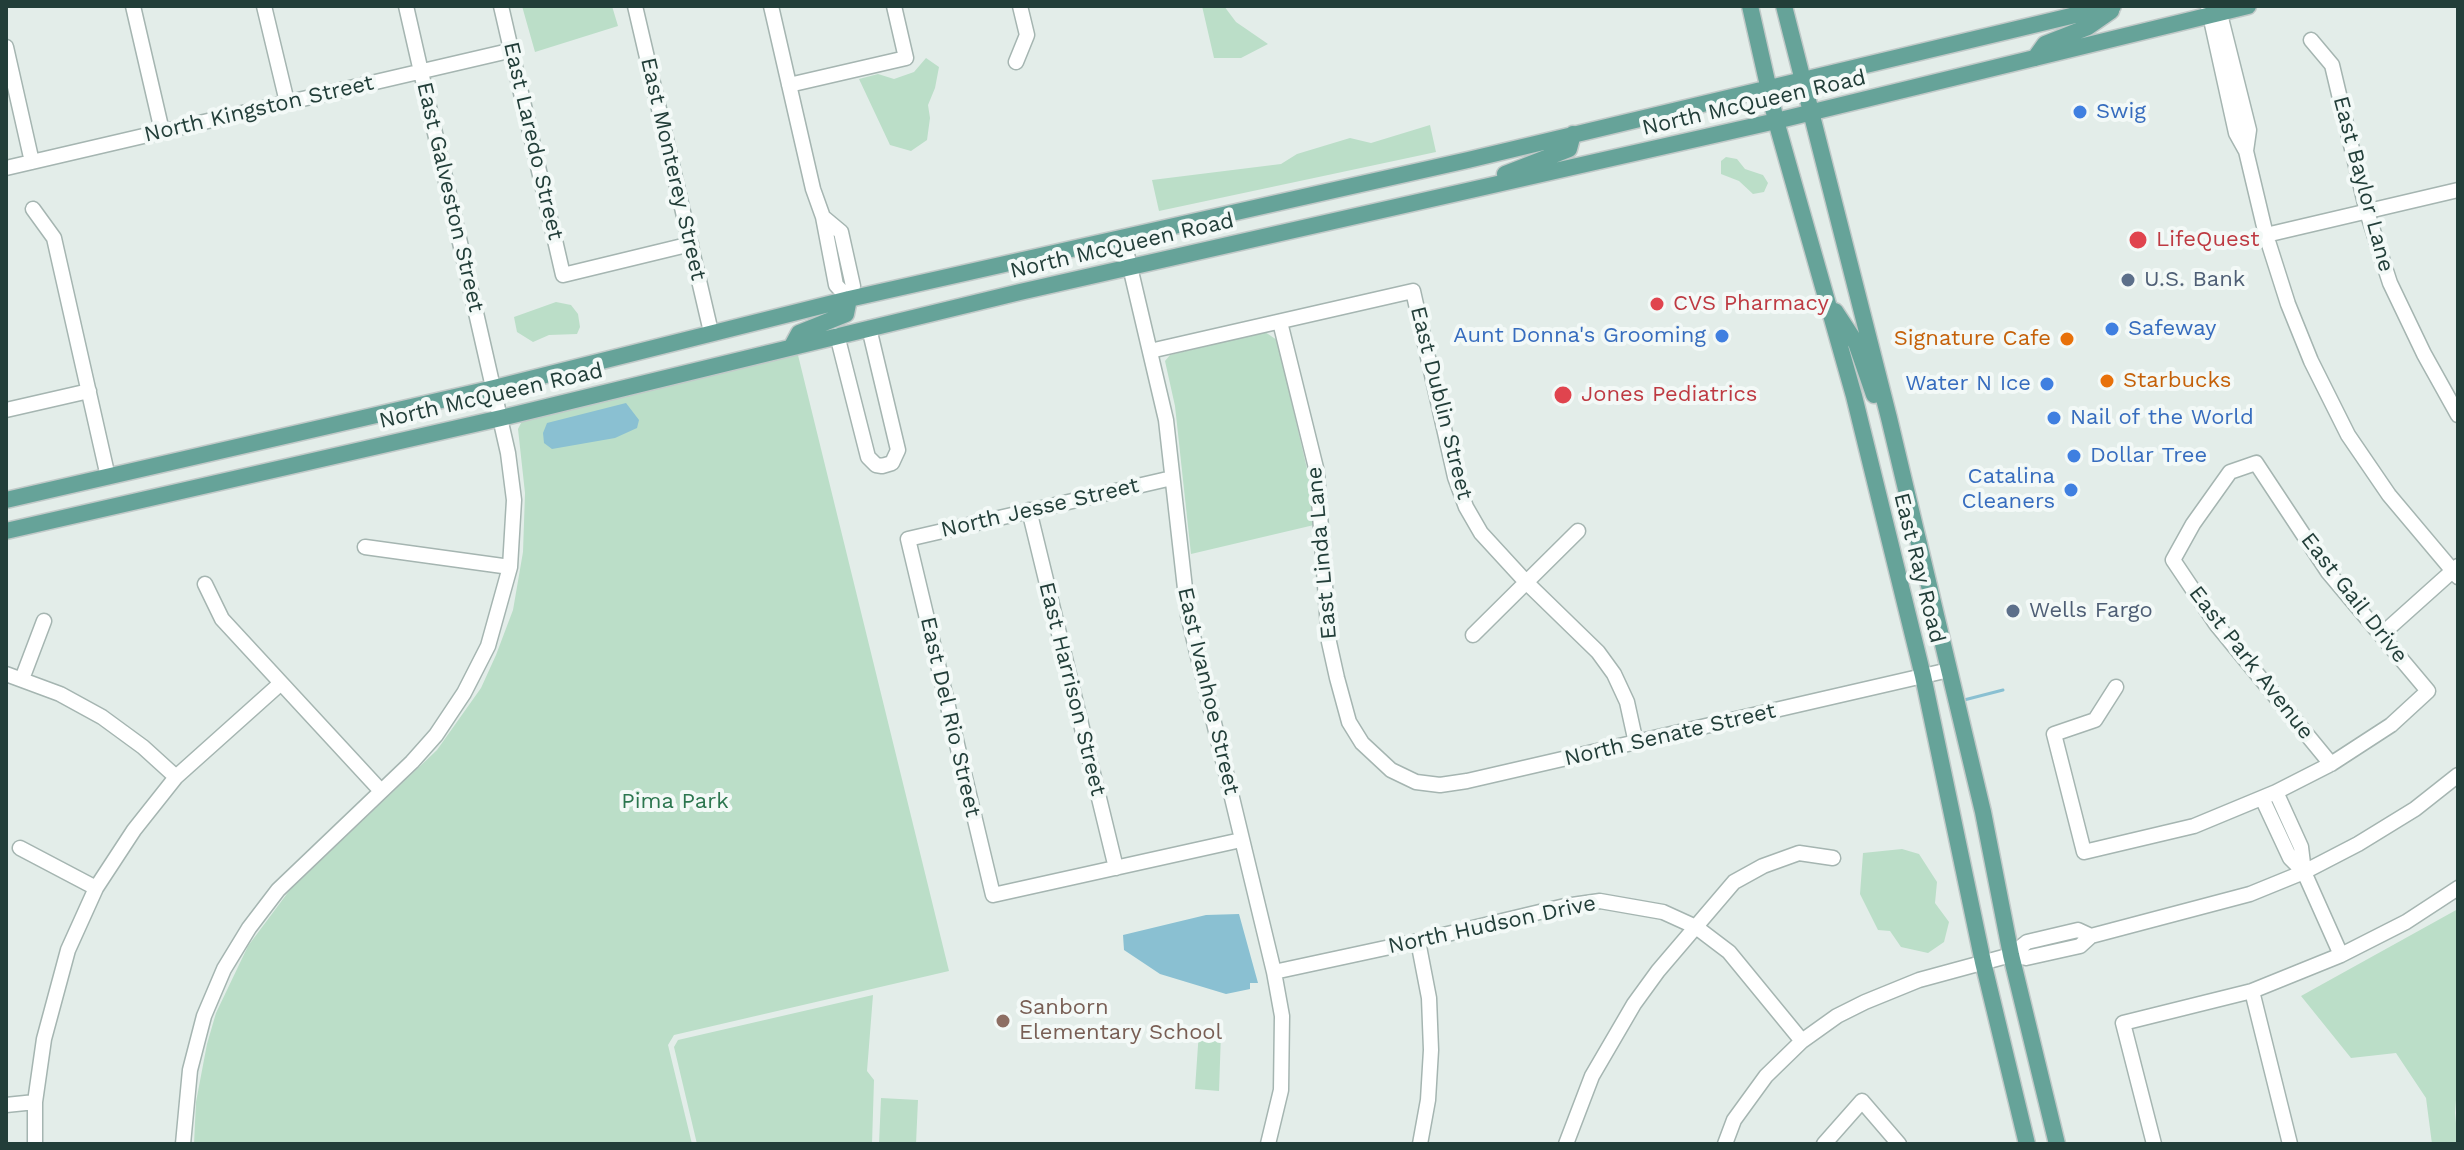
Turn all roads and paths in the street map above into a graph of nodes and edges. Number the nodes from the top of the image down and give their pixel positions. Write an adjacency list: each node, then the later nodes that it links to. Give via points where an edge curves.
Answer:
1 (133, 6): 27 (street)
2 (264, 6): 24 (street)
3 (406, 6): 20 (street, East Galveston Street)
4 (501, 6): 17 (street, East Laredo Street)
5 (635, 6): 37 (street, East Monterey Street)
6 (771, 6): 22 (street)
7 (894, 6): 22 (street, via 906,58)
8 (1020, 6): 19 (street, via 1027,35)
9 (1750, 6): 23 (main road, East Ray Road)
10 (1784, 6): 21 (main road, East Ray Road)
11 (2113, 6): 21 (main road, North McQueen Road)
12 (2120, 6): 18 (main road, via 2088,27 2045,44)
13 (2248, 6): 14 (main road, North McQueen Road)
14 (2214, 10): 18 (main road, North McQueen Road); 35 (street, via 2236,133 2246,151)
15 (2311, 40): 34 (street, East Baylor Lane, via 2332,65)
16 (6, 47): 29 (street)
17 (513, 50): 20 (street, North Kingston Street); 37 (street, East Laredo Street, via 563,275)
18 (2035, 58): 25 (main road, North McQueen Road)
19 (1016, 62)
20 (421, 71): 24 (street, North Kingston Street); 47 (street, East Galveston Street)
21 (1802, 82): 23 (main road, North McQueen Road); 25 (main road, East Ray Road)
22 (789, 85): 39 (street, via 813,189 823,217 841,232 853,286)
23 (1768, 90): 26 (main road, East Ray Road); 28 (main road, North McQueen Road)
24 (287, 102): 27 (street, North Kingston Street)
25 (1810, 112): 26 (main road, North McQueen Road); 52 (main road, East Ray Road)
26 (1776, 121): 31 (main road, North McQueen Road); 40 (main road, East Ray Road)
27 (162, 131): 29 (street, North Kingston Street)
28 (1573, 134): 31 (main road, via 1569,149); 36 (main road, North McQueen Road)
29 (32, 162): 30 (street, North Kingston Street)
30 (6, 168)
31 (1475, 190): 38 (main road, North McQueen Road)
32 (2458, 190): 34 (street)
33 (33, 209): 48 (street, via 54,238)
34 (2367, 212): 35 (street); 50 (street, East Baylor Lane, via 2390,283)
35 (2266, 235): 63 (street, via 2311,361 2348,435 2389,495)
36 (1123, 237): 38 (street, East Ivanhoe Street); 39 (main road, North McQueen Road)
37 (691, 244): 43 (street, East Monterey Street)
38 (1130, 267): 42 (main road, North McQueen Road); 46 (street, East Ivanhoe Street)
39 (849, 299): 43 (main road, North McQueen Road); 45 (main road, via 846,314 799,333)
40 (1827, 299): 52 (main road, via 1856,343 1878,408); 71 (main road, East Ray Road)
41 (1280, 322): 46 (street); 64 (street, East Dublin Street, via 1413,291 1466,507 1481,533); 77 (street, East Linda Lane, via 1317,472 1329,642 1337,678 1349,722 1362,743)
42 (869, 328): 44 (main road, North McQueen Road); 44 (street, via 898,450 892,463 882,466 868,457)
43 (711, 332): 47 (main road, North McQueen Road)
44 (837, 335): 45 (main road, North McQueen Road)
45 (792, 346): 51 (main road, North McQueen Road)
46 (1150, 351): 55 (street, East Ivanhoe Street)
47 (494, 388): 51 (street, East Galveston Street); 54 (main road, North McQueen Road)
48 (89, 391): 49 (street); 54 (street)
49 (6, 410)
50 (2458, 415)
51 (501, 418): 58 (main road, North McQueen Road); 62 (street, East Galveston Street, via 514,500)
52 (1889, 418): 69 (main road, East Ray Road)
53 (2256, 463): 68 (street, East Gail Drive, via 2328,572); 76 (street, East Park Avenue, via 2230,472 2173,560 2216,624)
54 (108, 477): 56 (main road, North McQueen Road)
55 (1172, 478): 57 (street, North Jesse Street); 82 (street, East Ivanhoe Street, via 1188,615)
56 (6, 500)
57 (1029, 510): 60 (street, North Jesse Street); 85 (street, East Harrison Street)
58 (6, 531)
59 (1578, 531): 64 (street)
60 (908, 539): 85 (street, East Del Rio Street, via 993,895)
61 (365, 547): 62 (street)
62 (510, 567): 80 (street, East Galveston Street, via 488,646 464,693 436,735)
63 (2456, 571): 68 (street)
64 (1526, 582): 67 (street); 75 (street, East Dublin Street, via 1614,674)
65 (205, 584): 73 (street, via 222,619)
66 (44, 621): 72 (street)
67 (1473, 635)
68 (2381, 635): 76 (street, East Gail Drive, via 2428,691 2391,725)
69 (1949, 670): 71 (street, North Senate Street); 91 (main road, East Ray Road)
70 (6, 674): 72 (street)
71 (1923, 676): 75 (street, North Senate Street); 93 (main road, East Ray Road)
72 (22, 679): 79 (street, via 102,717)
73 (281, 683): 79 (street); 80 (street)
74 (2116, 687): 81 (street, via 2095,720 2054,734 2084,852 2194,826)
75 (1636, 743): 77 (street, North Senate Street, via 1440,785 1416,782)
76 (2331, 764): 81 (street)
77 (1391, 770)
78 (2458, 775): 86 (street, via 2415,809)
79 (176, 777): 87 (street)
80 (381, 791): 100 (street, East Galveston Street, via 278,890 224,969 190,1070)
81 (2269, 795): 86 (street, via 2290,858)
82 (1241, 840): 85 (street); 94 (street, East Ivanhoe Street)
83 (20, 848): 87 (street)
84 (1833, 858): 89 (street, via 1799,853 1763,866 1734,882)
85 (1116, 868)
86 (2304, 872): 91 (street, via 2220,903 2091,936 2078,930 2022,944); 92 (street)
87 (96, 888): 97 (street, via 56,992)
88 (2458, 888): 92 (street)
89 (1696, 927): 90 (street, North Hudson Drive, via 1663,912 1600,901); 96 (street, North Hudson Drive, via 1729,952); 103 (street, via 1658,971 1613,1038)
90 (1418, 941): 94 (street, North Hudson Drive); 102 (street, via 1429,998 1431,1050)
91 (2011, 955): 93 (street); 108 (main road, East Ray Road)
92 (2341, 955): 95 (street)
93 (1983, 962): 96 (street, via 1865,1002); 107 (main road, East Ray Road)
94 (1274, 972): 101 (street, East Ivanhoe Street, via 1283,1045 1281,1090)
95 (2252, 991): 109 (street, via 2123,1023); 110 (street)
96 (1802, 1041): 104 (street, via 1766,1076 1734,1120)
97 (35, 1102): 98 (street); 99 (street)
98 (6, 1105)
99 (35, 1144)
100 (183, 1144)
101 (1268, 1144)
102 (1420, 1144)
103 (1566, 1144)
104 (1725, 1144)
105 (1824, 1144): 106 (street, via 1862,1101)
106 (1899, 1144)
107 (2027, 1144)
108 (2057, 1144)
109 (2154, 1144)
110 (2290, 1144)

